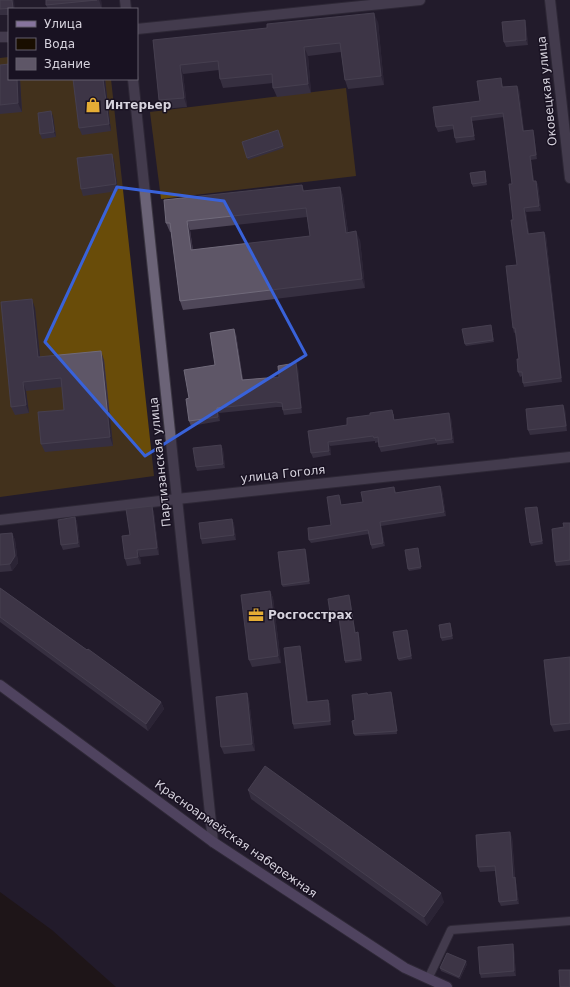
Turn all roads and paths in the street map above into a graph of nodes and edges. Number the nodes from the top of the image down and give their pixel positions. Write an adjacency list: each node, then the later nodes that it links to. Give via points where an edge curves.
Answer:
1 (420, 0): 3 (street)
2 (550, 0): 5 (street, Оковецкая улица)
3 (138, 29)
4 (133, 80): 7 (street, Партизанская улица)
5 (570, 178)
6 (570, 457): 7 (street, улица Гоголя)
7 (177, 499): 8 (street, улица Гоголя); 10 (street, Партизанская улица)
8 (0, 520)
9 (0, 685): 10 (street, Красноармейская набережная)
10 (213, 842): 12 (street, Красноармейская набережная, via 404,968)
11 (570, 921): 12 (lane, via 451,930)
12 (428, 978): 13 (street, Красноармейская набережная)
13 (447, 987)

